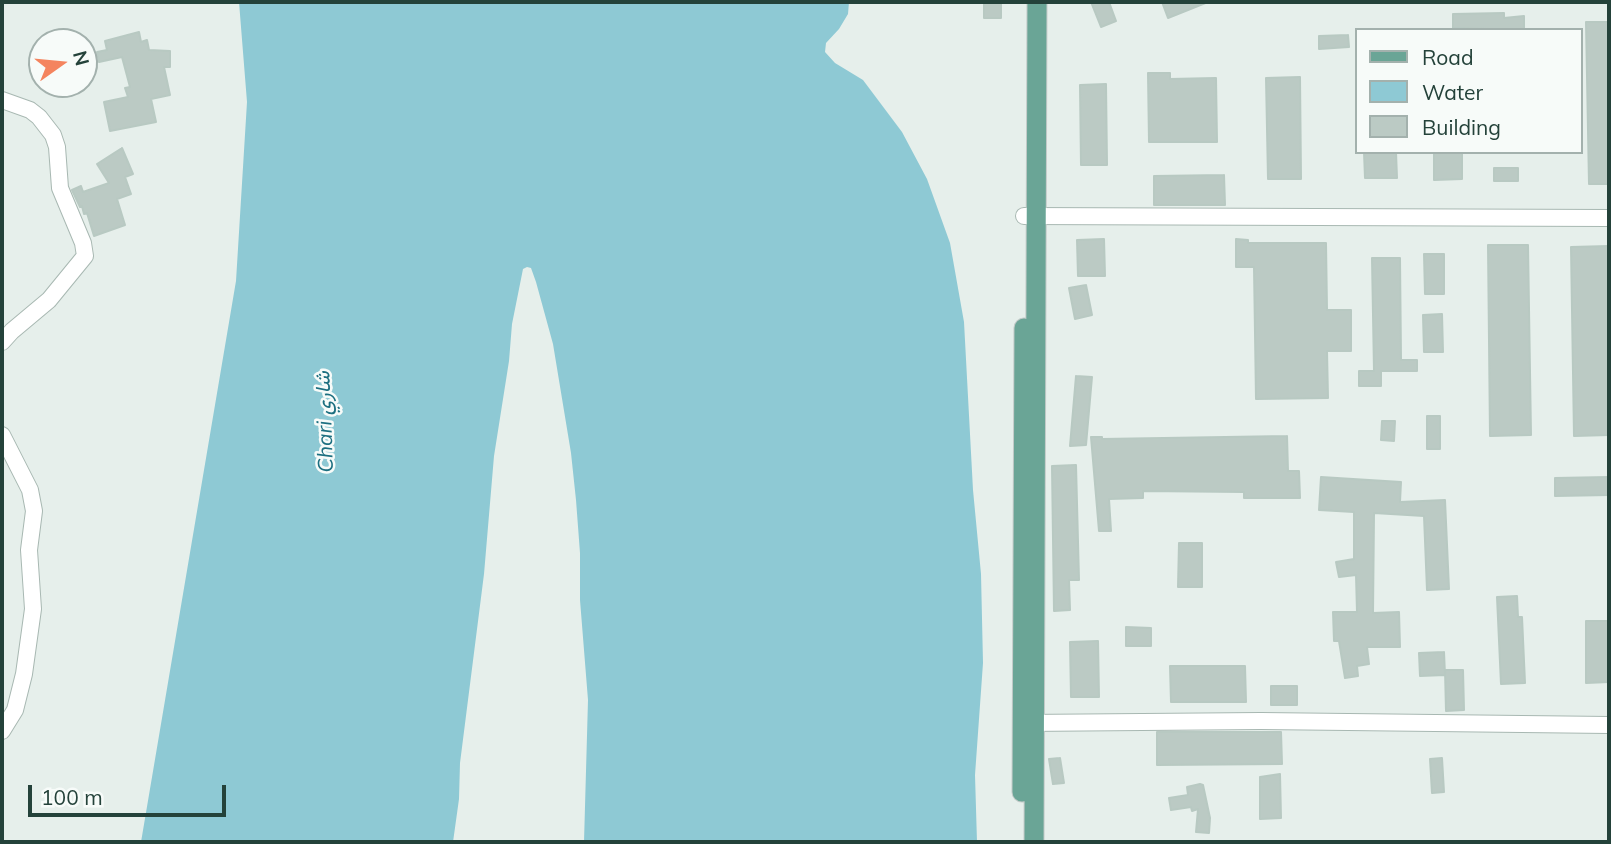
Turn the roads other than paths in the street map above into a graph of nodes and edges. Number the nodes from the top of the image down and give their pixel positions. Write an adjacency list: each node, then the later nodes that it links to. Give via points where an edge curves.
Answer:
1 (1025, 2): 4 (main road)
2 (1037, 2): 4 (main road)
3 (2, 100): 6 (street, via 30,110 53,135 60,188 85,257 49,300)
4 (1031, 216): 5 (street); 8 (main road)
5 (1609, 218)
6 (2, 342)
7 (2, 435): 10 (street, via 30,490 34,511 29,550 33,609 24,674 15,710)
8 (1029, 723): 9 (street); 11 (main road); 12 (main road)
9 (1609, 725)
10 (2, 731)
11 (1022, 842)
12 (1034, 842)

